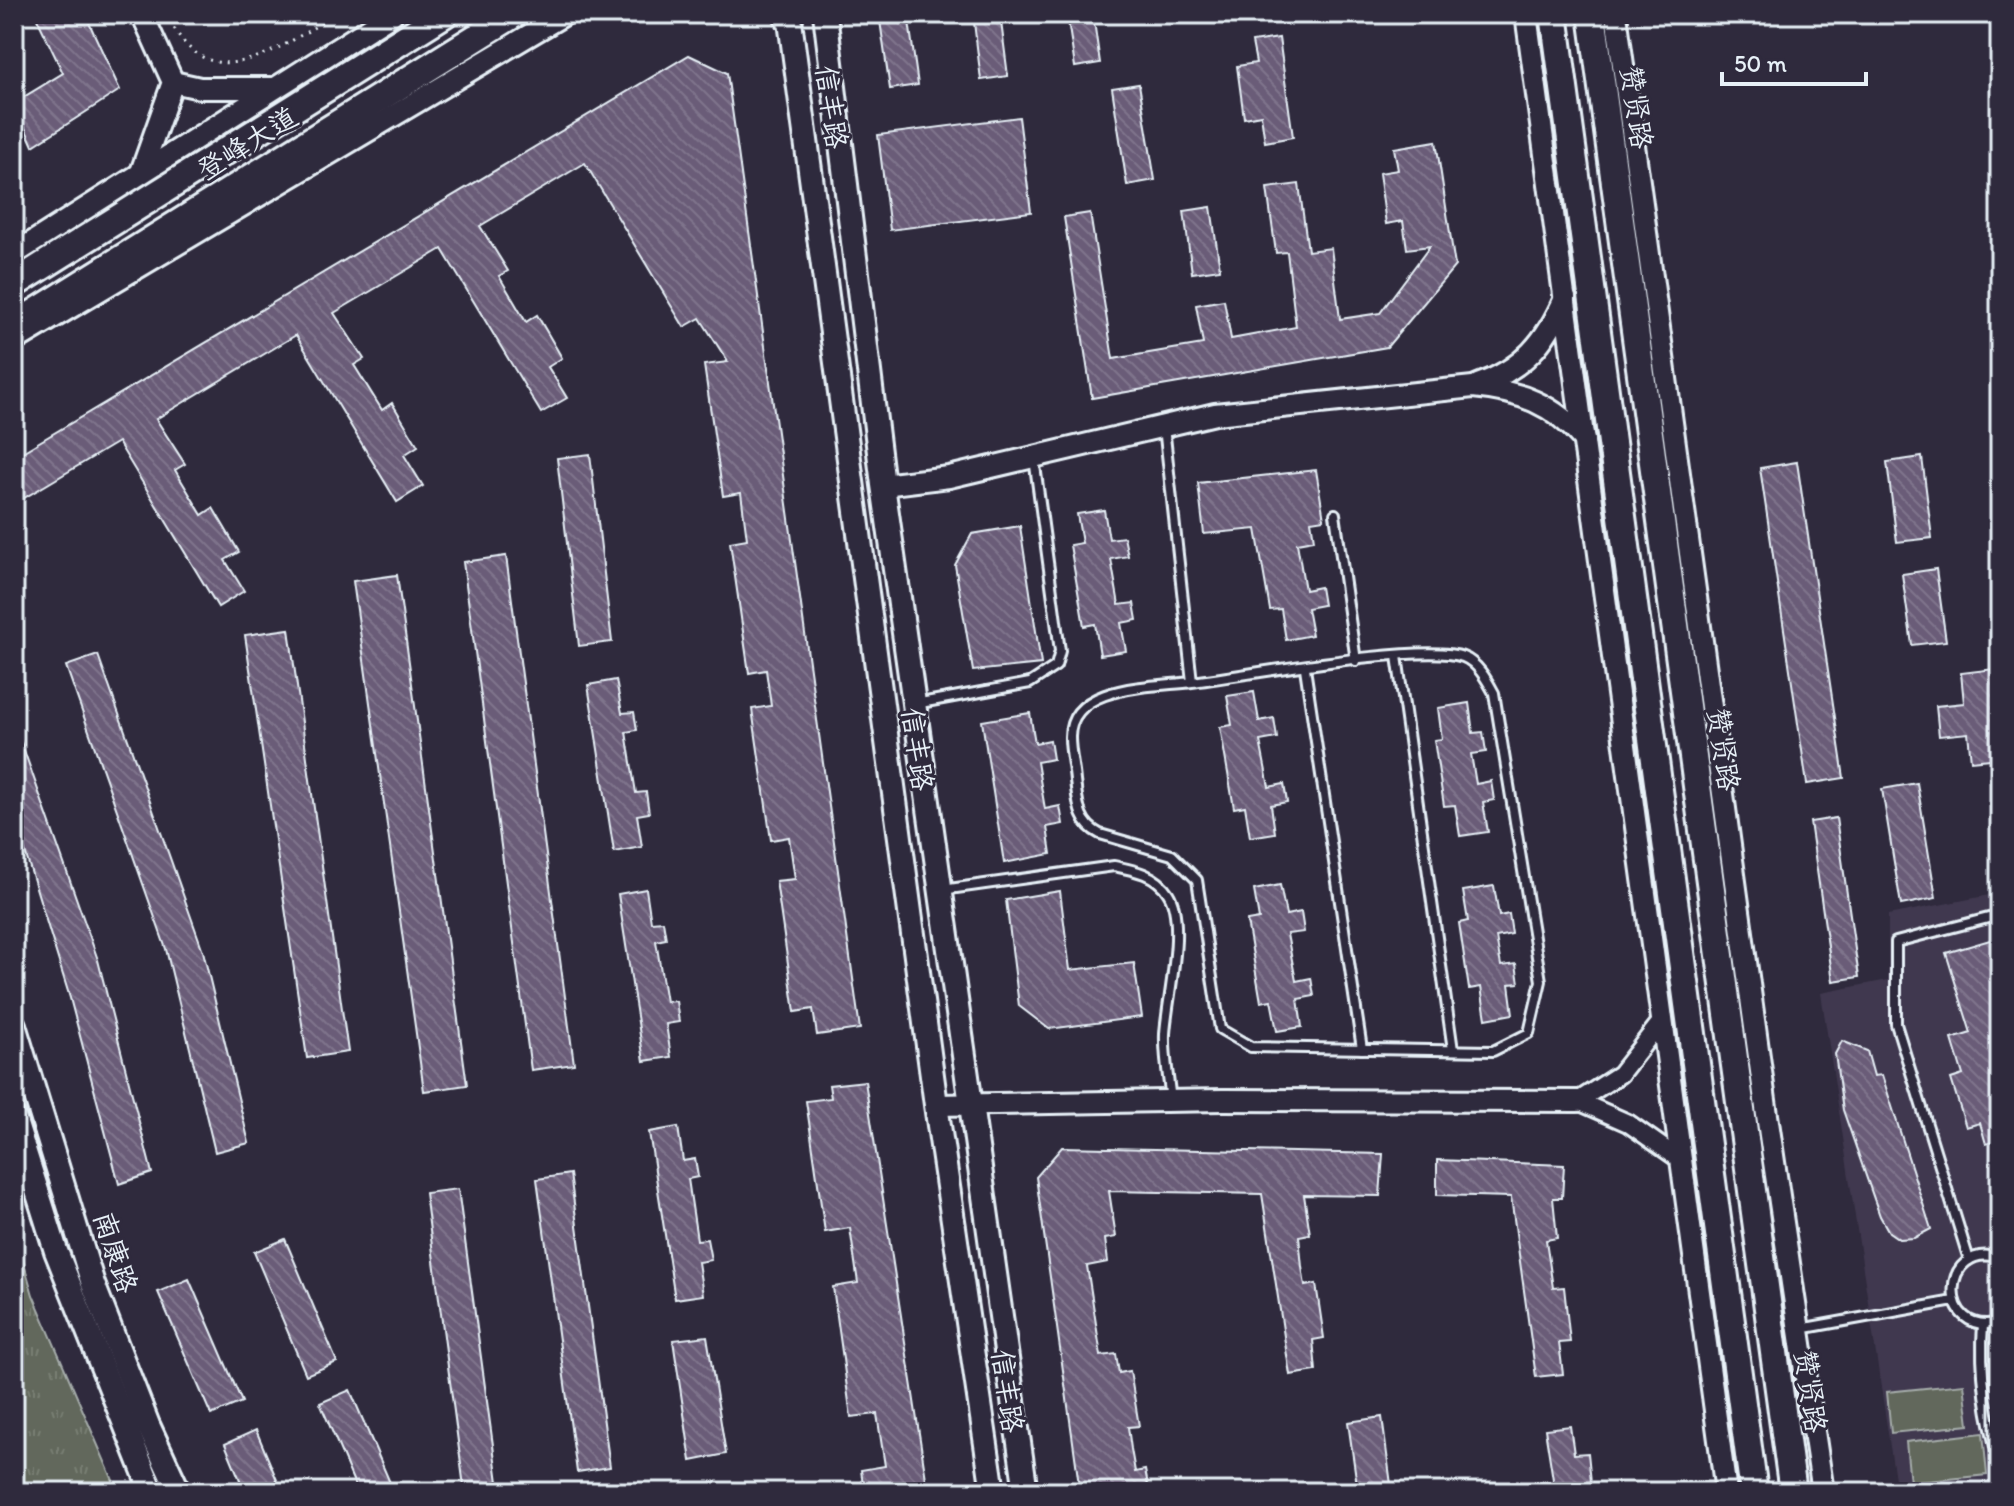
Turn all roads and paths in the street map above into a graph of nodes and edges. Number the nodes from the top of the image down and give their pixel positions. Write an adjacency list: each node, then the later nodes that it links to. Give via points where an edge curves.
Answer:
1 (142, 14): 14 (street)
2 (167, 14): 3 (path, via 189,46 233,63 258,60)
3 (336, 14)
4 (392, 14): 15 (street)
5 (444, 14): 18 (main road, 登峰大道)
6 (514, 14): 20 (main road, 登峰大道)
7 (565, 14): 21 (street)
8 (825, 14): 26 (main road, 信丰路)
9 (1526, 14): 19 (street)
10 (1554, 14): 57 (main road)
11 (1592, 14): 58 (main road, 赞贤路)
12 (1616, 14): 50 (street)
13 (788, 15): 42 (main road, 信丰路)
14 (173, 82): 15 (street, via 200,88); 16 (street)
15 (272, 88): 16 (street)
16 (141, 172): 17 (street)
17 (14, 254)
18 (14, 284)
19 (1565, 298): 22 (street, via 1548,331 1524,360 1506,375); 24 (street)
20 (14, 326)
21 (14, 341)
22 (1473, 387): 23 (street, via 1215,414); 24 (street, via 1513,392 1543,404)
23 (1164, 426): 25 (street); 31 (lane)
24 (1584, 440): 35 (street)
25 (1033, 457): 26 (street, via 949,477); 32 (lane, via 1060,651 1056,666 1030,683)
26 (883, 485): 32 (main road, 信丰路)
27 (1335, 514): 29 (lane)
28 (1397, 656): 29 (lane); 38 (lane); 38 (lane, via 1465,657 1494,693 1541,981 1529,1033 1493,1051)
29 (1356, 661): 30 (lane)
30 (1305, 668): 31 (lane); 37 (lane)
31 (1192, 682): 37 (lane, via 1098,695 1074,716 1069,736 1080,815 1100,834 1172,855 1197,880 1220,1029 1251,1047)
32 (914, 704): 33 (main road, 信丰路)
33 (941, 890): 40 (lane, via 1114,866 1154,879 1169,894 1175,925 1165,1035); 41 (main road, 信丰路)
34 (2000, 915): 46 (lane, via 1896,942 1896,1024)
35 (1663, 1019): 39 (street, via 1620,1074); 44 (street)
36 (14, 1025): 53 (main road, 南康路, via 93,1284)
37 (1362, 1049): 38 (lane)
38 (1453, 1050)
39 (1578, 1101): 40 (street); 44 (street, via 1628,1123)
40 (1171, 1102): 41 (street)
41 (971, 1103): 42 (street); 55 (main road, 信丰路)
42 (936, 1105): 54 (main road, 信丰路)
43 (14, 1118): 52 (main road, 南康路, via 56,1251)
44 (1682, 1161): 56 (street)
45 (2000, 1258): 46 (lane)
46 (1969, 1260): 47 (lane, via 1954,1278)
47 (1954, 1301): 49 (lane, via 1967,1319); 50 (lane)
48 (2000, 1322): 49 (lane)
49 (1983, 1324): 51 (lane, via 1982,1372)
50 (1799, 1330): 59 (street)
51 (2000, 1466)
52 (152, 1492)
53 (179, 1492)
54 (993, 1492)
55 (1026, 1492)
56 (1726, 1492)
57 (1754, 1492)
58 (1793, 1492)
59 (1823, 1492)

